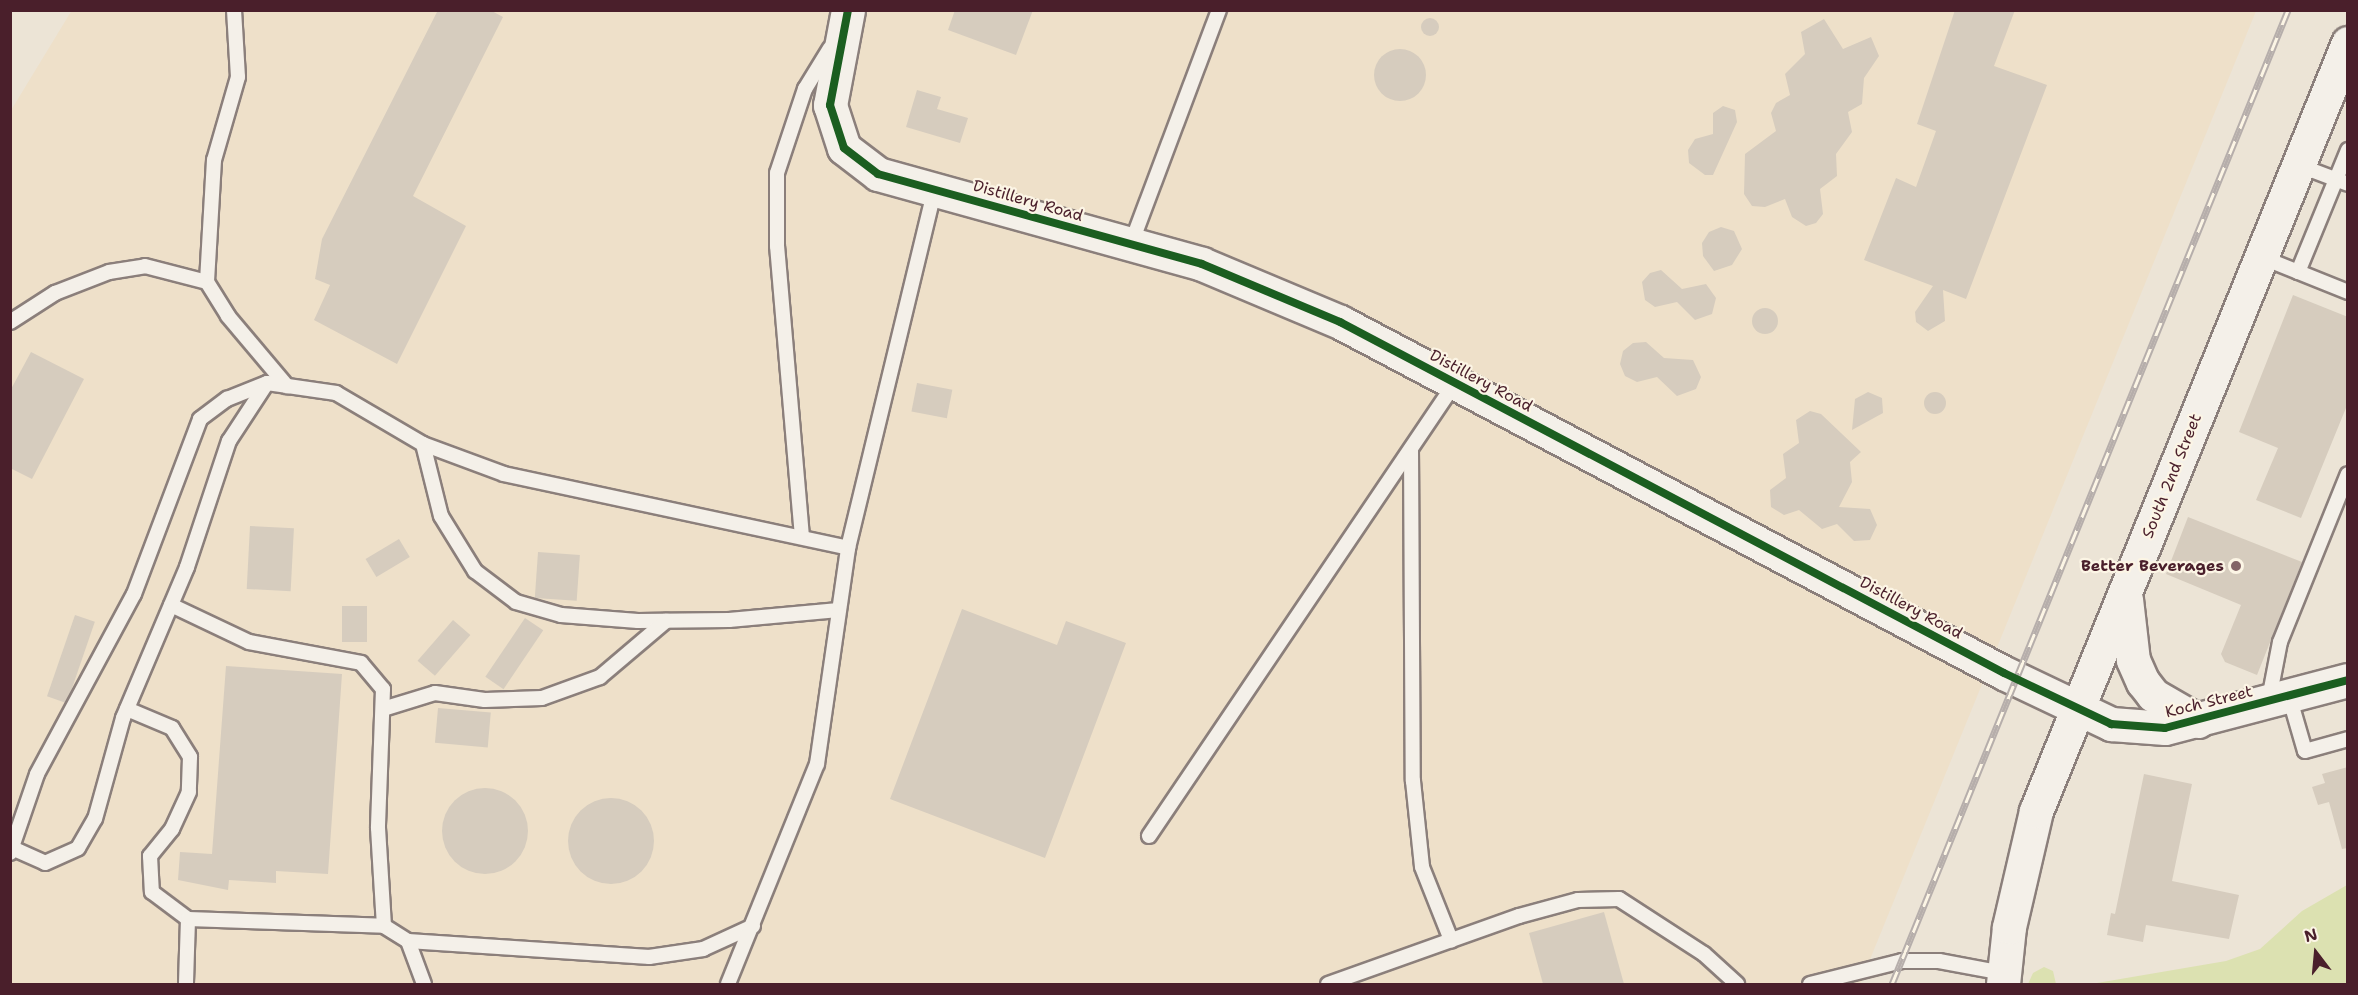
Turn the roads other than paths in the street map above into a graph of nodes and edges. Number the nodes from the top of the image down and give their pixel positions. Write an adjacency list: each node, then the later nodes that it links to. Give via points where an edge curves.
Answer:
1 (234, 10): 12 (lane, via 238,77 214,160)
2 (1219, 10): 9 (lane)
3 (847, 17): 8 (street, Distillery Road, via 830,105 844,148 878,174); 21 (lane, via 805,89 777,173 778,257)
4 (2348, 43): 6 (street, South 2nd Street)
5 (2348, 150): 7 (lane)
6 (2298, 165): 7 (lane); 10 (street, South 2nd Street)
7 (2341, 182): 11 (lane)
8 (935, 188): 9 (street, Distillery Road); 22 (lane)
9 (1131, 244): 16 (street, Distillery Road, via 1202,264 1340,322)
10 (2261, 257): 11 (lane); 23 (street, South 2nd Street)
11 (2298, 272): 13 (lane)
12 (207, 282): 14 (lane, via 146,266 109,273 55,292); 17 (lane, via 235,325)
13 (2348, 291)
14 (10, 322)
15 (267, 383): 17 (lane); 24 (lane, via 229,441); 35 (lane, via 227,399 200,419 134,594 37,774)
16 (1455, 383): 19 (lane); 29 (street, Distillery Road, via 2004,673)
17 (287, 386): 18 (lane, via 336,393)
18 (423, 444): 21 (lane, via 504,474); 26 (lane, via 441,516 475,571 516,602 561,615)
19 (1411, 449): 34 (lane); 39 (lane, via 1413,781 1422,867)
20 (2348, 474): 28 (lane, via 2280,642)
21 (802, 537): 22 (lane)
22 (848, 548): 25 (lane)
23 (2126, 591): 29 (street, South 2nd Street); 32 (street, via 2133,660 2143,682 2153,695)
24 (171, 605): 30 (lane); 31 (lane, via 249,642 361,663 383,689)
25 (839, 610): 26 (lane); 38 (lane, via 816,764)
26 (666, 621): 31 (lane, via 600,677 542,698 485,700 435,693)
27 (2348, 680): 28 (street, Koch Street)
28 (2279, 699): 32 (street, Koch Street); 33 (lane, via 2305,752)
29 (2078, 707): 32 (street, Koch Street, via 2111,724 2136,727); 41 (street, South 2nd Street, via 2028,839)
30 (127, 709): 35 (lane, via 95,819 78,848 45,863); 36 (lane, via 172,728 190,757 189,792 172,829 150,856 152,892)
31 (383, 709): 37 (lane, via 378,828)
32 (2198, 721)
33 (2348, 740)
34 (1149, 836)
35 (11, 850)
36 (188, 919): 37 (lane); 42 (lane)
37 (384, 926): 40 (lane)
38 (753, 926): 40 (lane, via 704,949 649,957); 44 (lane)
39 (1451, 940): 45 (lane); 46 (lane, via 1578,900 1619,899 1704,954)
40 (408, 941): 43 (lane)
41 (2004, 979): 47 (lane, via 1939,962 1902,961)
42 (186, 984)
43 (424, 984)
44 (728, 984)
45 (1328, 984)
46 (1737, 984)
47 (1810, 984)

